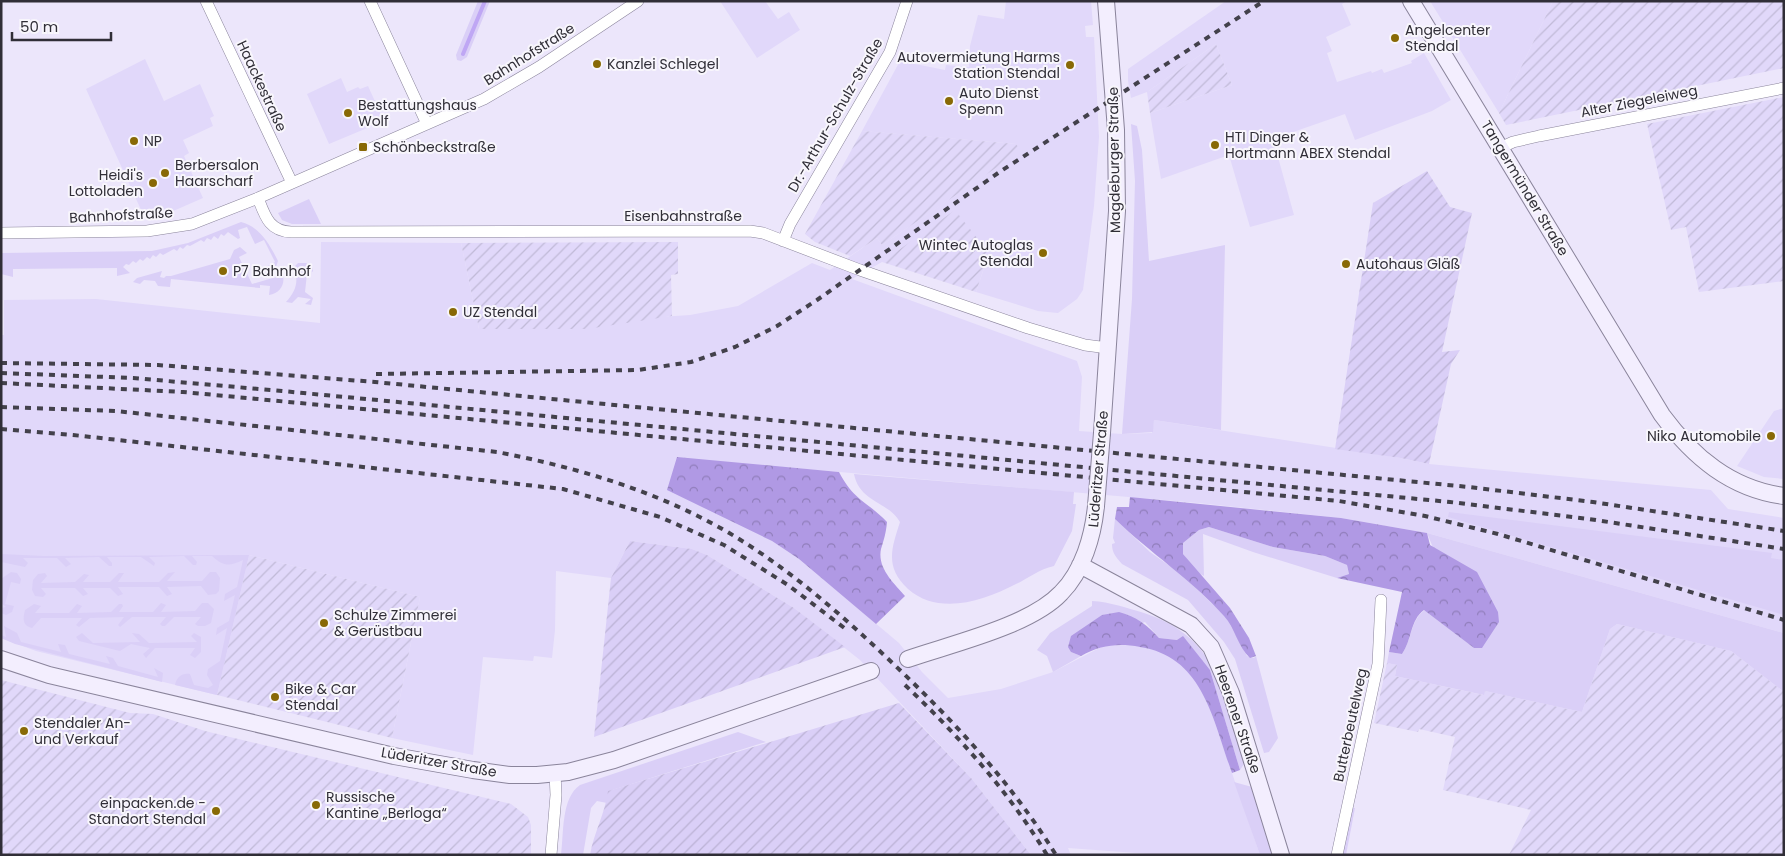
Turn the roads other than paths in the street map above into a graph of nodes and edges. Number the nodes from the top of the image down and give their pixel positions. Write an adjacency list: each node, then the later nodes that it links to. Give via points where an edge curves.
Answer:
1 (206, 1): 10 (street, Haackestraße)
2 (370, 1): 8 (street)
3 (638, 1): 8 (street, Bahnhofstraße, via 512,83)
4 (907, 1): 13 (street, Dr.-Arthur-Schulz-Straße, via 890,52)
5 (1106, 1): 14 (main road, Magdeburger Straße, via 1118,183)
6 (1411, 1): 9 (main road, Tangermünder Straße)
7 (1784, 88): 9 (street, Alter Ziegeleiweg, via 1513,142)
8 (427, 124): 10 (street, Bahnhofstraße)
9 (1500, 148): 15 (main road, Tangermünder Straße, via 1677,434 1713,469 1742,485)
10 (292, 183): 11 (street, Bahnhofstraße)
11 (258, 198): 12 (street, Bahnhofstraße, via 192,224 167,230); 13 (street, Eisenbahnstraße, via 271,226 291,232 739,230 763,233)
12 (1, 232)
13 (783, 241): 14 (street, Eisenbahnstraße, via 995,317 1085,345)
14 (1108, 348): 16 (main road, Lüderitzer Straße, bridge, via 1096,506 1091,537)
15 (1784, 496)
16 (1080, 565): 19 (main road, Lüderitzer Straße, via 1060,594 1042,608 1002,627); 23 (main road, Heerener Straße, via 1191,625 1211,647 1232,693)
17 (1381, 600): 24 (street, Butterbeutelweg, via 1378,664)
18 (1, 659): 21 (main road, Lüderitzer Straße, via 49,674 404,758 510,775)
19 (908, 659)
20 (871, 672): 21 (main road, Lüderitzer Straße, via 652,748)
21 (555, 773): 22 (street)
22 (551, 855)
23 (1281, 855)
24 (1337, 855)

